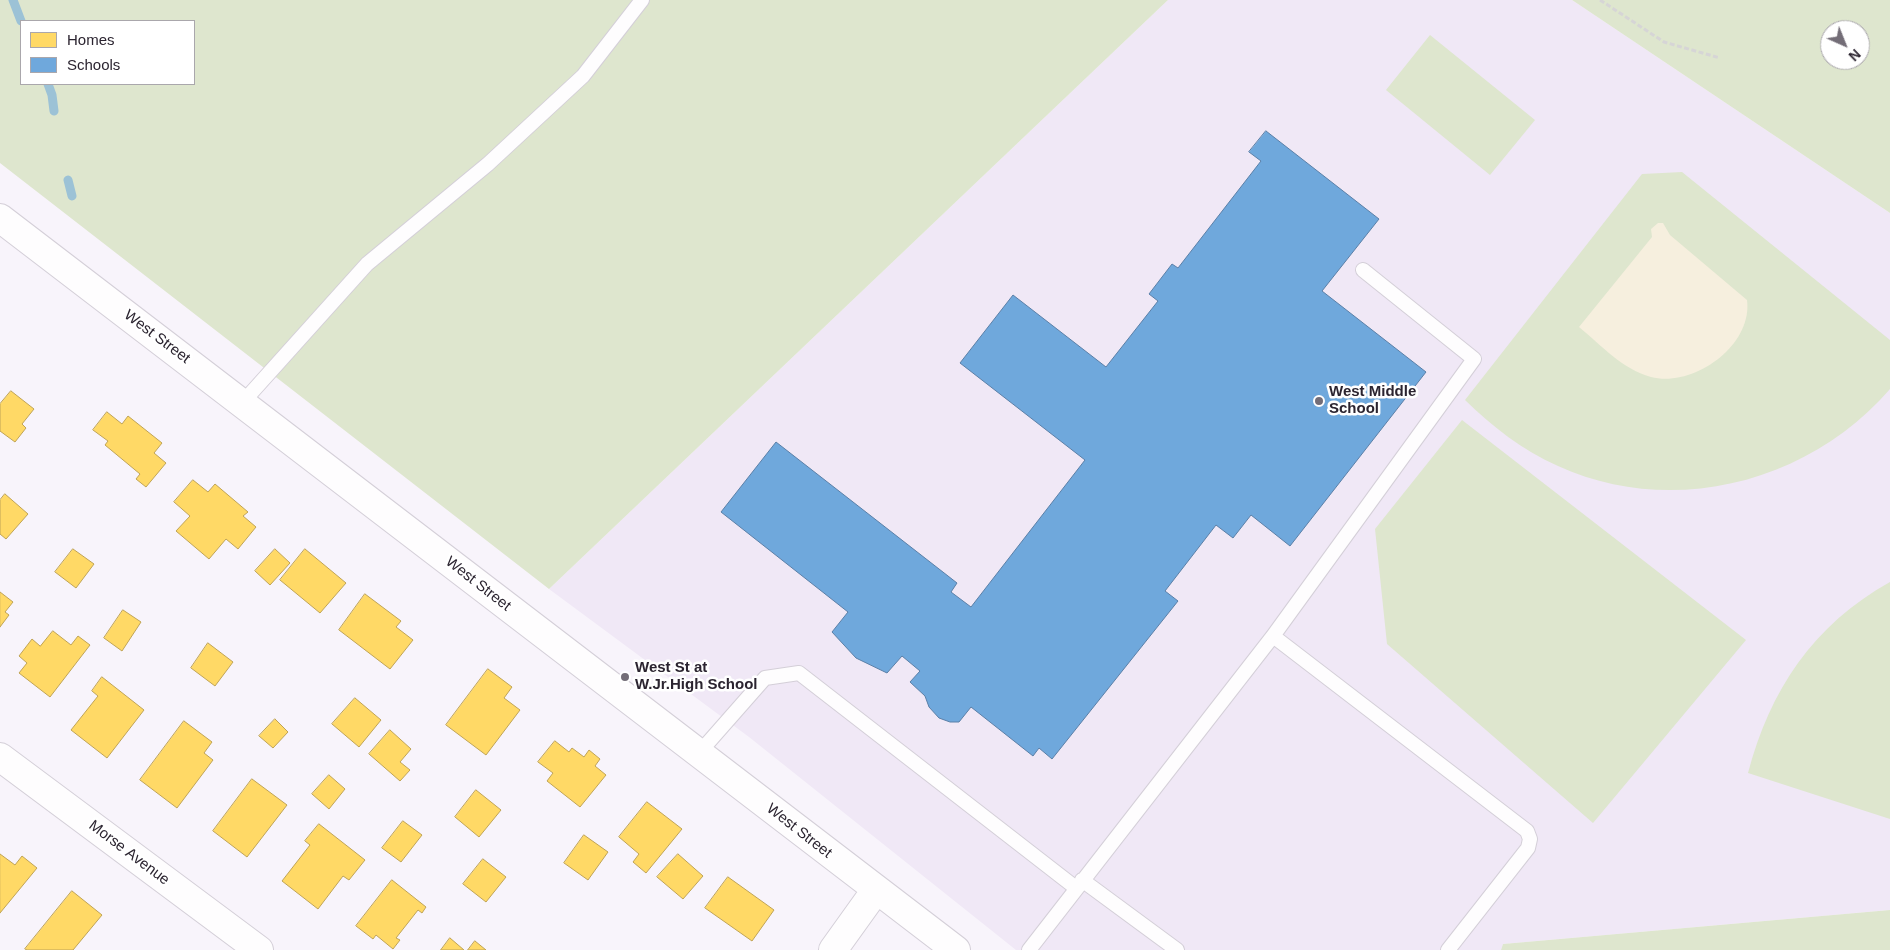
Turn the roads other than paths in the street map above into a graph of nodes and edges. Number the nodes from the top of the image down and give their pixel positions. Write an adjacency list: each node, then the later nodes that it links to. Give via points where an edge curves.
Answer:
1 (642, 0): 4 (lane, via 583,76 488,164 367,264)
2 (0, 218): 4 (street, West Street)
3 (1362, 270): 5 (lane, via 1474,358)
4 (243, 402): 6 (street, West Street)
5 (1273, 636): 8 (lane); 15 (lane, via 1527,831 1530,839 1528,848)
6 (699, 754): 8 (lane, via 765,678 799,673); 9 (street, West Street)
7 (0, 757): 10 (street, Morse Avenue)
8 (1079, 884): 13 (lane); 14 (lane)
9 (876, 890): 11 (street); 12 (street, West Street)
10 (259, 950)
11 (833, 950)
12 (956, 950)
13 (1030, 950)
14 (1177, 950)
15 (1448, 950)

